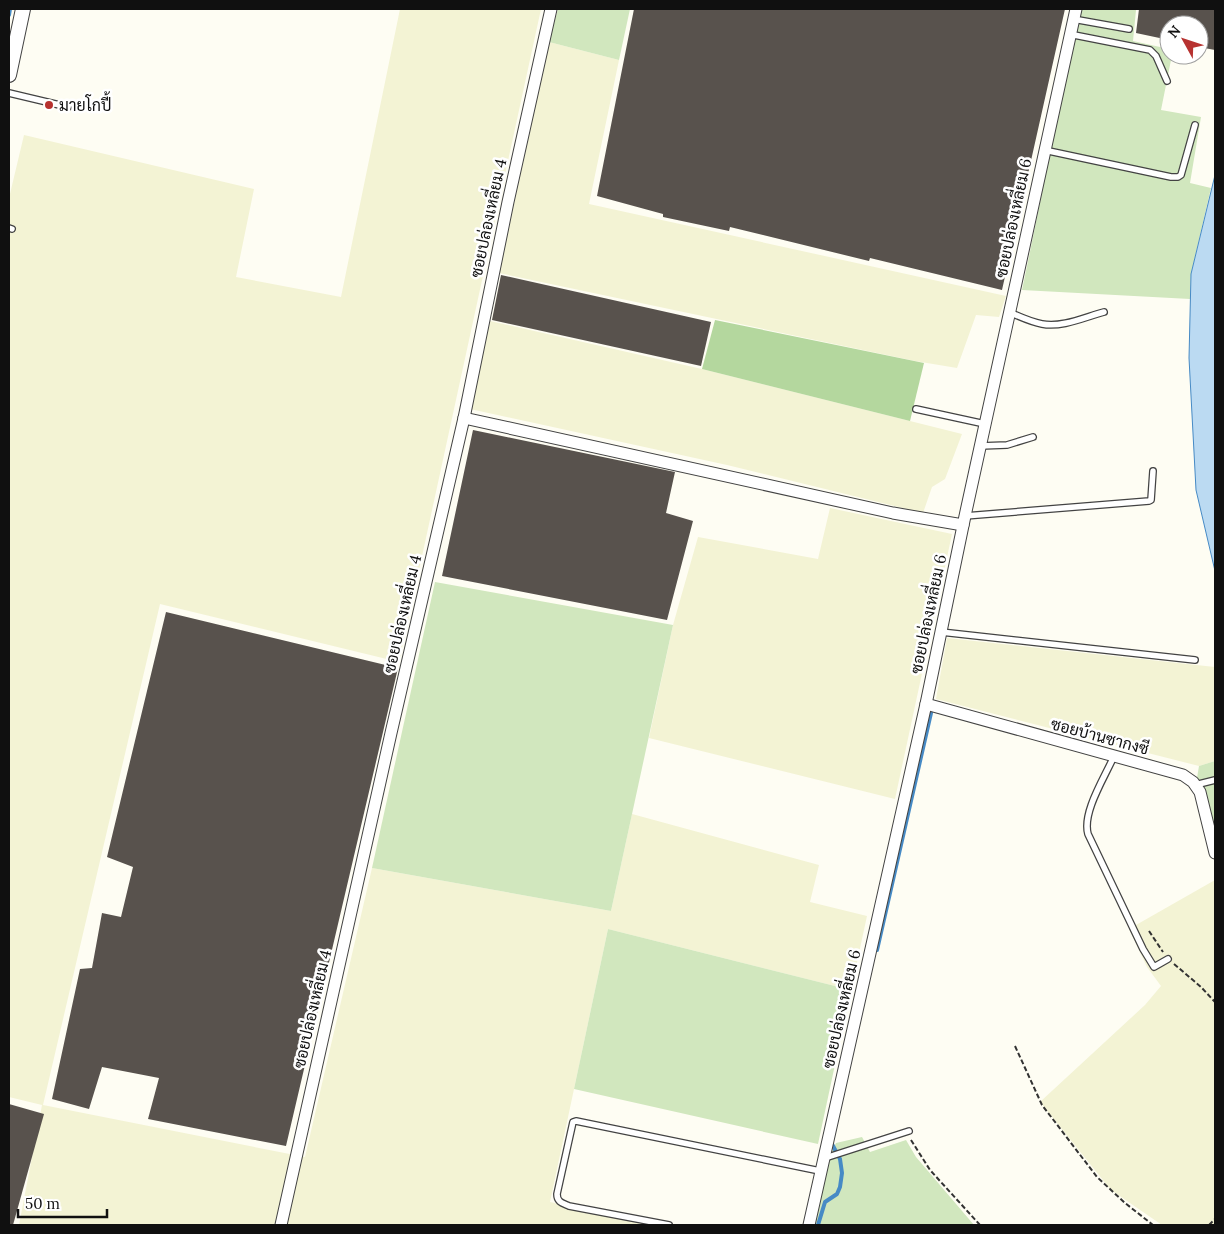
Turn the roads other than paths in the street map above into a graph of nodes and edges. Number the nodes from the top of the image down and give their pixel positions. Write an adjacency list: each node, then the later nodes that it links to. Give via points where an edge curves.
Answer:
1 (24, 9): 6 (street)
2 (551, 9): 15 (street, ซอยปล่องเหลี่ยม 4)
3 (1074, 14): 4 (lane); 5 (street, ซอยปล่องเหลี่ยม 6)
4 (1129, 29)
5 (1070, 34): 7 (lane, via 1150,50 1156,56); 11 (street, ซอยปล่องเหลี่ยม 6)
6 (9, 75)
7 (1166, 81)
8 (9, 93): 9 (lane)
9 (68, 107)
10 (1195, 125): 11 (lane, via 1178,177)
11 (1044, 150): 12 (street, ซอยปล่องเหลี่ยม 6)
12 (1009, 312): 13 (lane, via 1055,325); 16 (street, ซอยปล่องเหลี่ยม 6)
13 (1104, 312)
14 (916, 409): 16 (lane)
15 (464, 418): 20 (street, via 893,513); 32 (street, ซอยปล่องเหลี่ยม 4)
16 (985, 424): 18 (street, ซอยปล่องเหลี่ยม 6)
17 (1033, 437): 18 (lane, via 1007,445)
18 (980, 446): 20 (street, ซอยปล่องเหลี่ยม 6)
19 (1153, 471): 20 (lane, via 1149,501)
20 (964, 521): 21 (street, ซอยปล่องเหลี่ยม 6)
21 (941, 632): 22 (lane); 23 (street, ซอยปล่องเหลี่ยม 6)
22 (1196, 660)
23 (926, 704): 24 (street, ซอยบ้านซากงซี); 30 (street, ซอยปล่องเหลี่ยม 6)
24 (1114, 756): 26 (street, ซอยบ้านซากงซี, via 1183,775); 28 (lane, via 1086,827 1154,967)
25 (1215, 780): 26 (lane)
26 (1195, 785): 27 (street, via 1200,792)
27 (1215, 853)
28 (1168, 959)
29 (905, 1132): 30 (lane)
30 (824, 1159): 31 (street, ซอยปล่องเหลี่ยม 6)
31 (820, 1171): 33 (lane, via 574,1122 557,1194 559,1202); 34 (street, ซอยปล่องเหลี่ยม 6)
32 (281, 1225)
33 (669, 1225)
34 (809, 1225)

